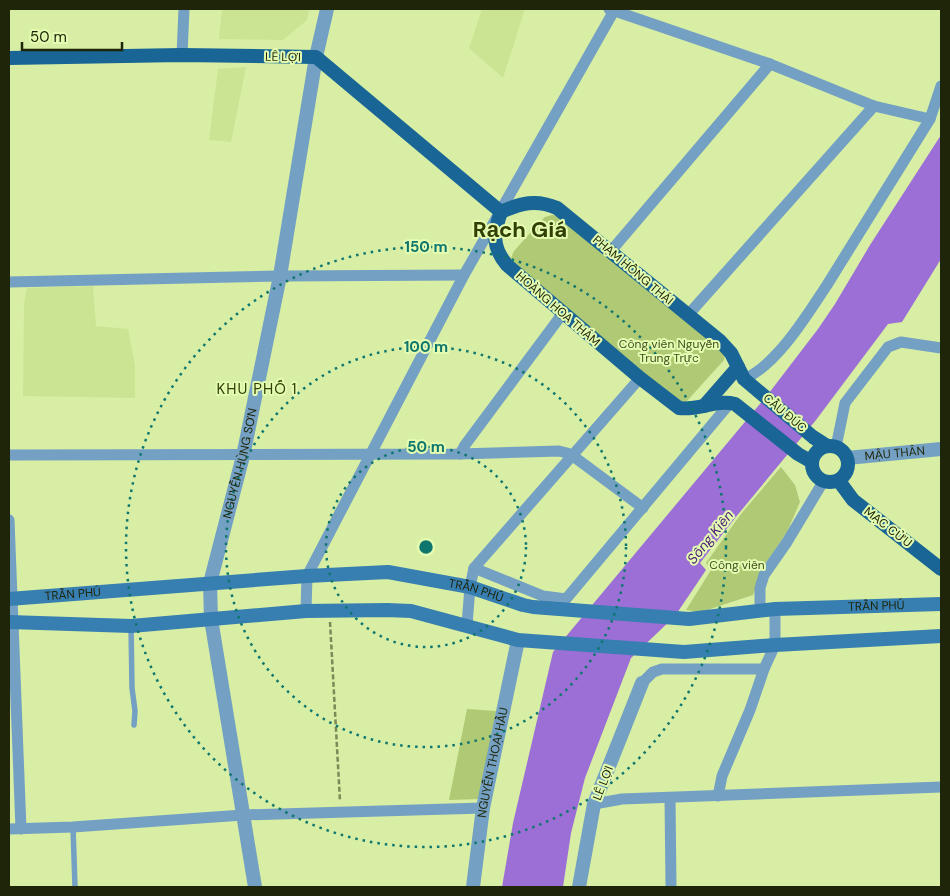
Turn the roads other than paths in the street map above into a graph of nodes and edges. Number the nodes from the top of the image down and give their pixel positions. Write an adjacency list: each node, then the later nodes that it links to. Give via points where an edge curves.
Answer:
1 (184, 9): 4 (street)
2 (327, 9): 5 (street, NGUYỄN HÙNG SƠN)
3 (612, 10): 7 (street); 11 (street)
4 (182, 55): 5 (main road, LÊ LỢI); 6 (main road, LÊ LỢI)
5 (316, 57): 11 (main road, LÊ LỢI); 13 (street, NGUYỄN HÙNG SƠN)
6 (9, 60)
7 (770, 64): 9 (street); 12 (street)
8 (941, 86): 10 (street)
9 (874, 106): 10 (street); 17 (street)
10 (930, 119): 19 (street, via 809,312 760,371)
11 (501, 212): 12 (main road, PHẠM HỒNG THÁI, via 529,203 545,203 558,208); 14 (street); 16 (main road, HOÀNG HOA THÁM, via 495,239 500,257)
12 (610, 251): 17 (main road, PHẠM HỒNG THÁI)
13 (280, 276): 14 (street); 15 (street); 28 (street, NGUYỄN HÙNG SƠN)
14 (464, 276): 25 (street)
15 (9, 282)
16 (563, 313): 20 (main road, HOÀNG HOA THÁM); 26 (street)
17 (688, 315): 19 (main road, PHẠM HỒNG THÁI, via 726,347)
18 (941, 348): 23 (street, via 901,342 888,347 845,403)
19 (741, 373): 22 (main road); 23 (main road, CẦU ĐÚC, via 813,437)
20 (640, 378): 22 (main road, HOÀNG HOA THÁM, via 679,408); 29 (street)
21 (733, 404): 22 (main road, HOÀNG HOA THÁM); 31 (main road, CẦU ĐÚC); 34 (street)
22 (704, 406)
23 (832, 447): 30 (main road, via 841,450); 31 (main road, via 822,448)
24 (941, 449): 30 (street, MẬU THÂN)
25 (370, 453): 26 (street); 28 (street); 38 (street)
26 (460, 454): 29 (street, via 559,451)
27 (9, 455): 28 (street)
28 (243, 456): 39 (street, NGUYỄN HÙNG SƠN)
29 (573, 456): 34 (street); 36 (street)
30 (847, 458): 32 (main road, via 848,468)
31 (812, 462): 33 (main road, via 815,476)
32 (839, 480): 33 (main road); 37 (main road, MẠC CỬU, via 854,500)
33 (824, 482): 45 (street, via 764,575 760,588)
34 (643, 508): 36 (street, via 566,599 543,596)
35 (9, 520): 41 (street)
36 (474, 568): 40 (street)
37 (941, 569)
38 (307, 576): 39 (main road, TRẦN PHÚ); 40 (main road, TRẦN PHÚ, via 388,572); 44 (street)
39 (210, 584): 41 (main road, TRẦN PHÚ); 46 (street, NGUYỄN HÙNG SƠN)
40 (470, 587): 45 (main road, TRẦN PHÚ, via 533,607 689,619); 48 (street)
41 (10, 599): 47 (street)
42 (941, 604): 43 (main road, TRẦN PHÚ)
43 (775, 609): 45 (main road, TRẦN PHÚ); 52 (street)
44 (306, 611): 46 (main road); 48 (main road, via 411,611)
45 (760, 611)
46 (211, 619): 49 (main road); 61 (street, NGUYỄN HÙNG SƠN)
47 (10, 622): 49 (main road); 64 (street)
48 (467, 625): 51 (main road)
49 (131, 626): 55 (lane)
50 (941, 636): 52 (main road)
51 (518, 640): 52 (main road, via 684,652); 60 (street, NGUYỄN THOẠI HẦU)
52 (775, 645): 53 (street)
53 (764, 669): 54 (street, via 662,669 653,672); 57 (street, via 722,776)
54 (642, 683): 59 (street, LÊ LỢI)
55 (134, 725)
56 (941, 787): 57 (street)
57 (718, 796): 58 (street)
58 (670, 798): 59 (street, via 622,799); 69 (street)
59 (594, 804): 68 (street, LÊ LỢI)
60 (483, 808): 61 (street); 67 (street, NGUYỄN THOẠI HẦU)
61 (243, 815): 62 (street); 66 (street, NGUYỄN HÙNG SƠN)
62 (73, 827): 64 (street); 65 (lane)
63 (9, 829): 64 (street)
64 (21, 829)
65 (75, 887)
66 (255, 887)
67 (473, 887)
68 (578, 887)
69 (671, 887)

